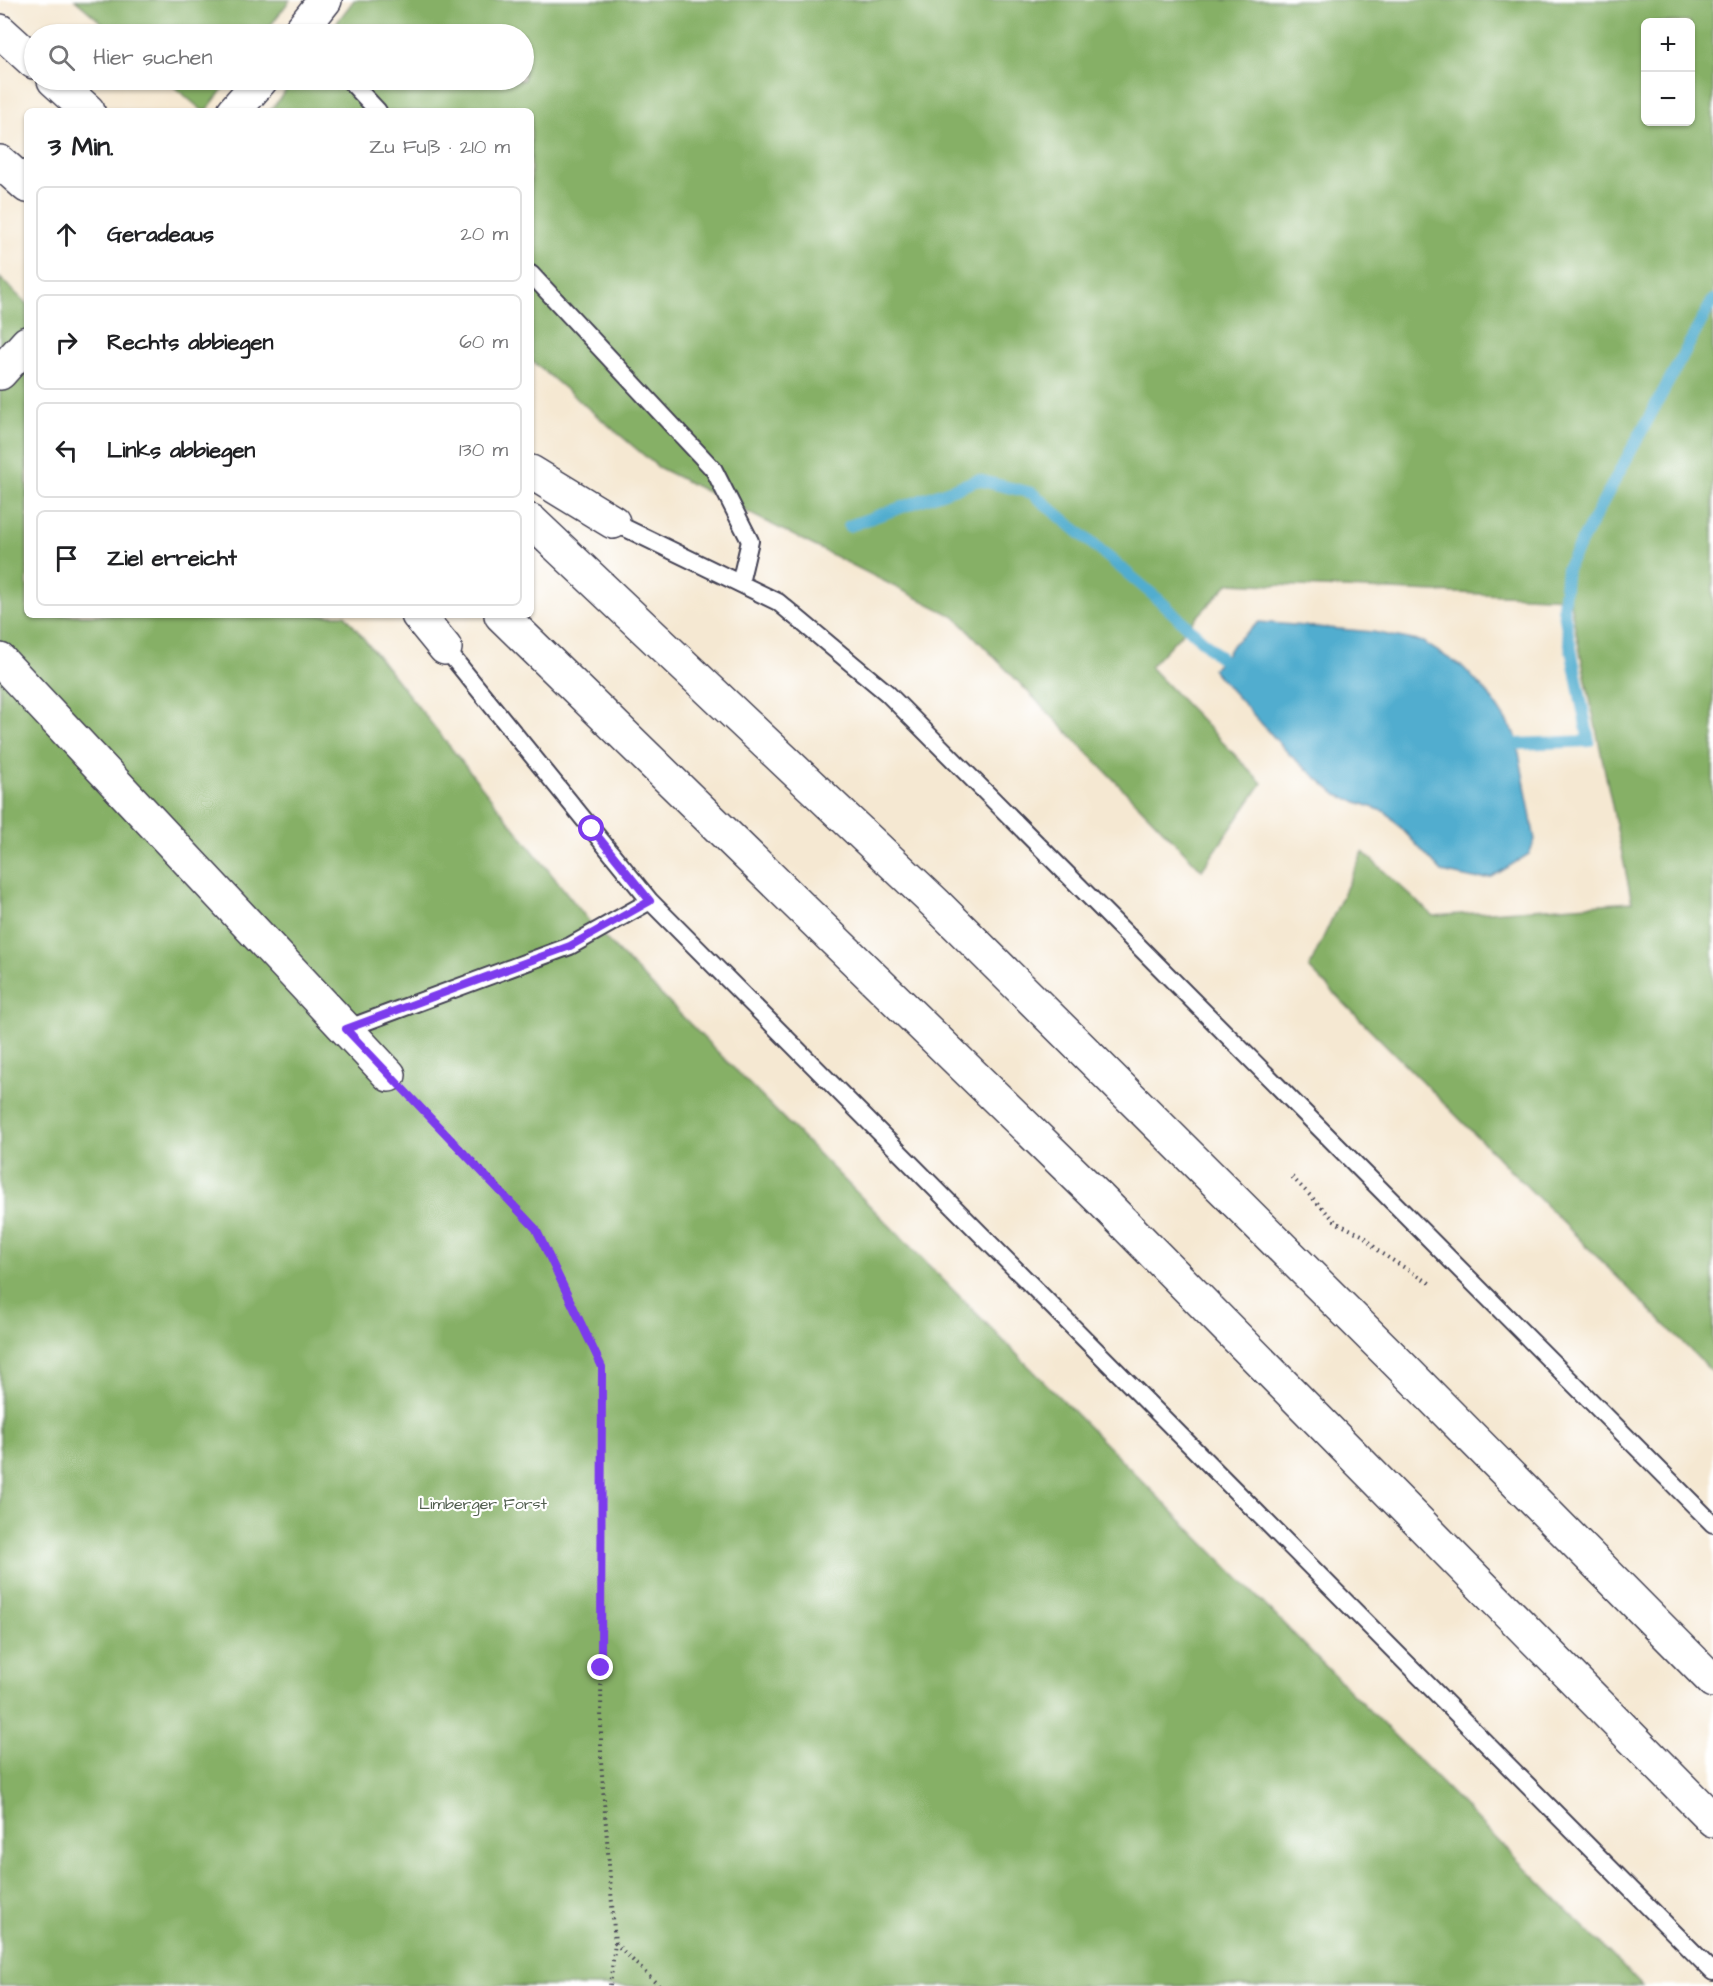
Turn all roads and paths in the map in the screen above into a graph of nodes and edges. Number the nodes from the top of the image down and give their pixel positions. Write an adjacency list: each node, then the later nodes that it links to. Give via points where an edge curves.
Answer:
1 (325, 0): 2 (main road)
2 (308, 24)
3 (0, 31): 4 (main road)
4 (24, 53)
5 (65, 90): 7 (main road)
6 (358, 90): 8 (lane)
7 (85, 108)
8 (375, 108)
9 (0, 162): 10 (main road)
10 (24, 183)
11 (534, 277): 17 (lane, via 714,470 750,541)
12 (24, 346): 13 (main road)
13 (1, 373)
14 (534, 474): 15 (main road)
15 (613, 522): 17 (lane)
16 (534, 524): 28 (main road, via 935,903)
17 (740, 583): 27 (lane, via 778,602 887,693)
18 (420, 618): 20 (main road)
19 (504, 618): 29 (main road, via 1100,1199)
20 (445, 648): 22 (lane)
21 (0, 660): 23 (main road)
22 (650, 901): 23 (lane, via 570,946); 31 (lane)
23 (346, 1029): 24 (main road)
24 (389, 1075): 30 (path, via 536,1229 602,1367 601,1761)
25 (1292, 1177): 26 (path, via 1337,1223 1364,1236 1379,1252)
26 (1439, 1289)
27 (1713, 1524)
28 (1713, 1682)
29 (1713, 1820)
30 (615, 1943): 32 (path); 33 (path)
31 (1713, 1972)
32 (610, 1986)
33 (659, 1986)

